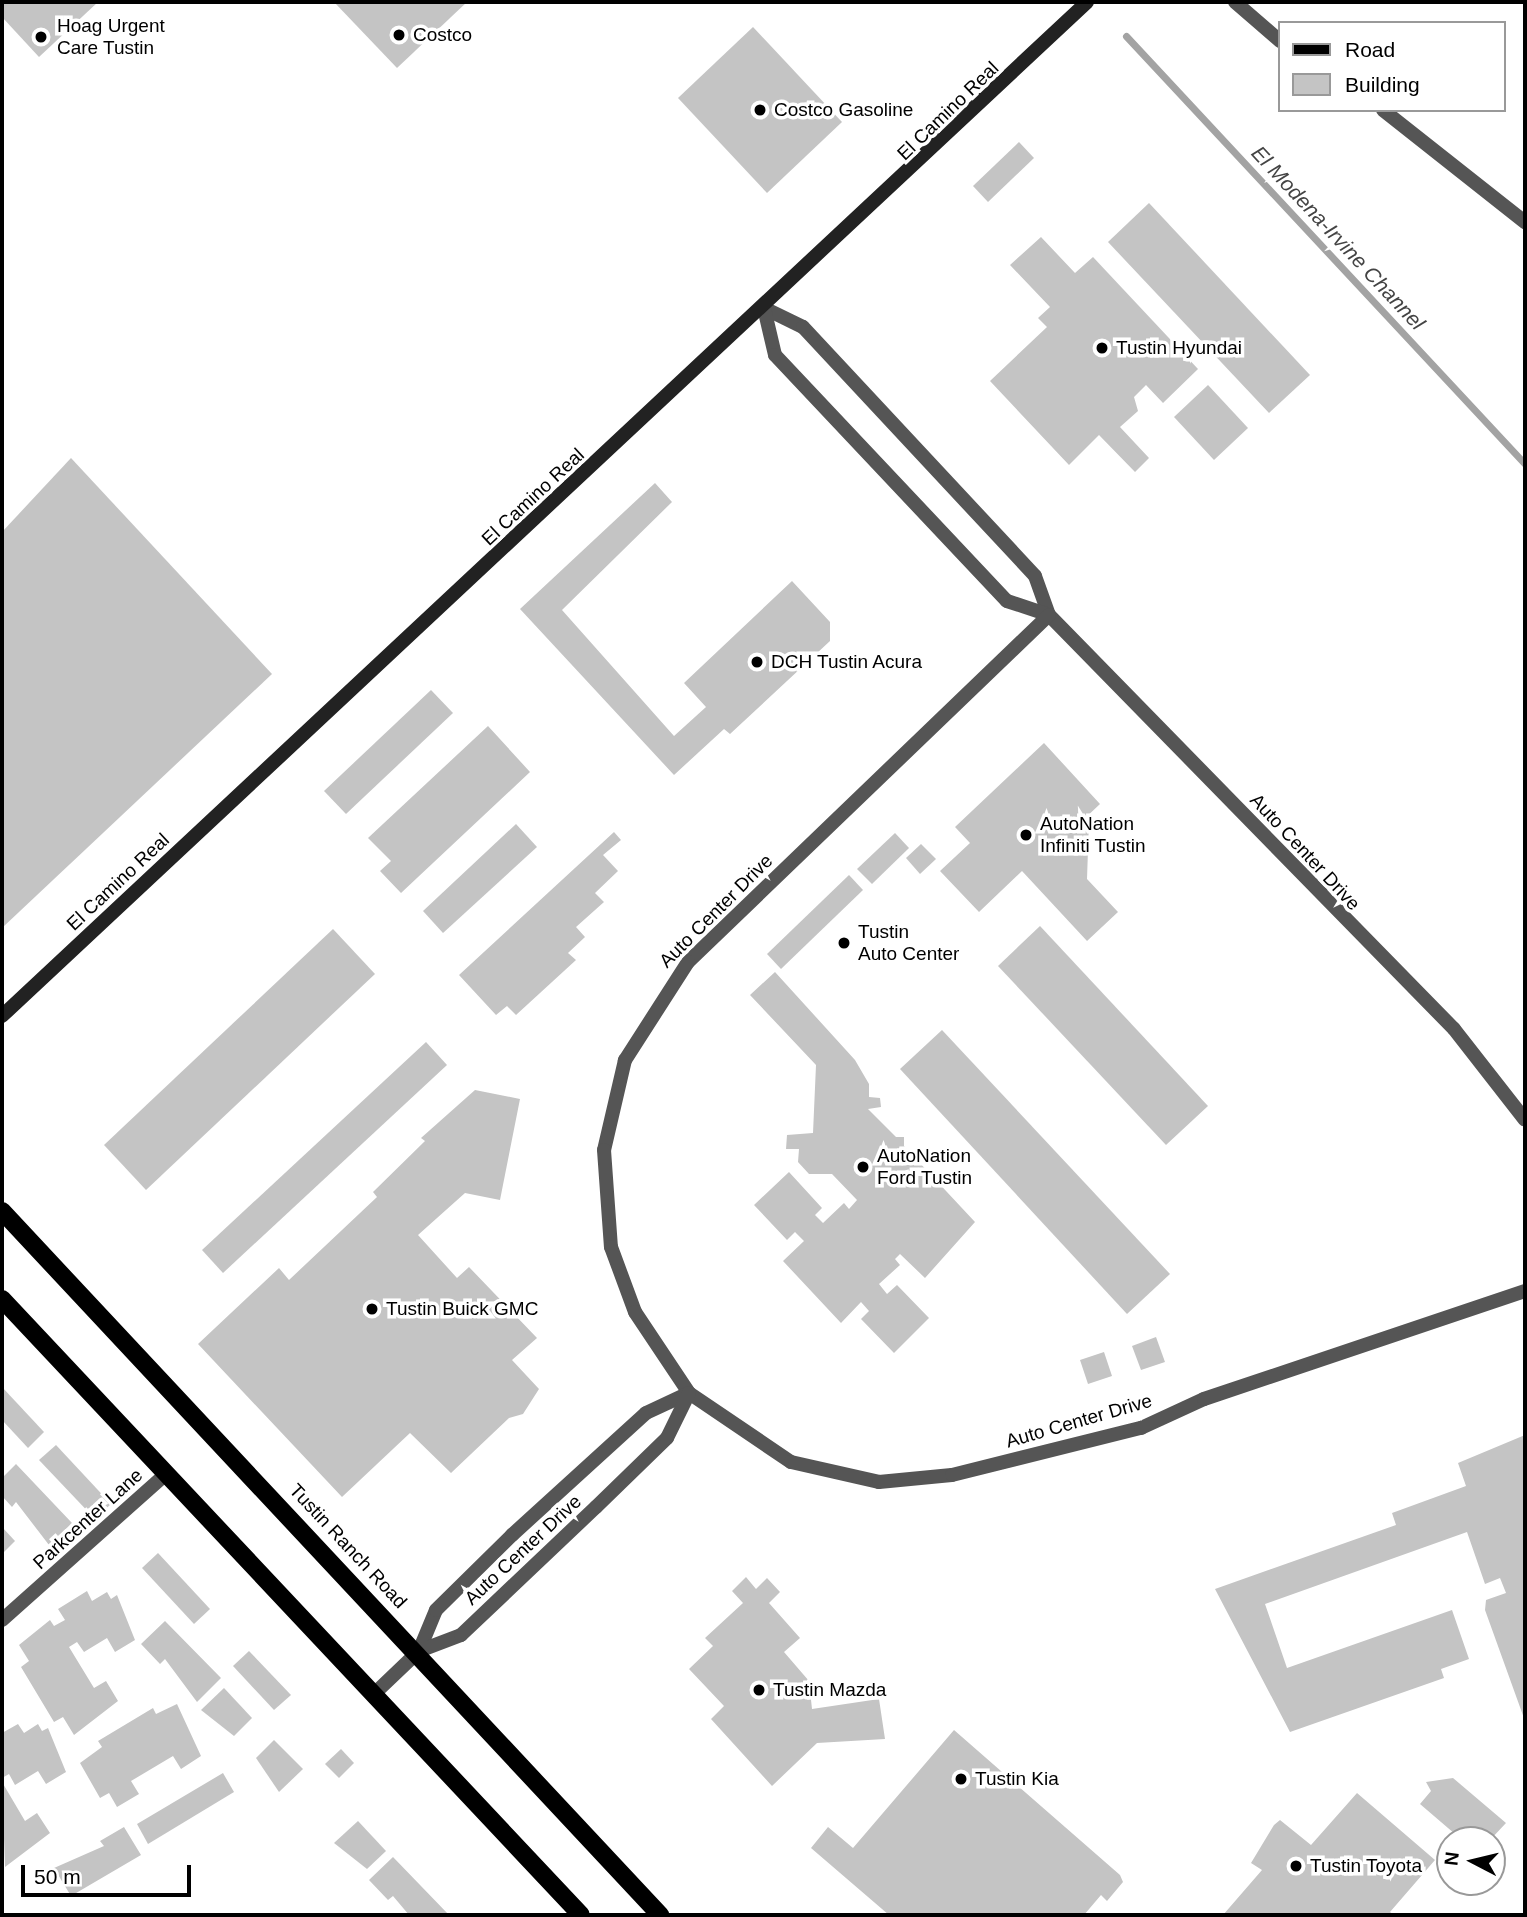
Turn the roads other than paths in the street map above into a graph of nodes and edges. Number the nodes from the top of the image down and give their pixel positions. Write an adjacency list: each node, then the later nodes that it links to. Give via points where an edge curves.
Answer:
1 (1087, 2): 6 (main road, El Camino Real)
2 (1235, 2): 3 (street)
3 (1278, 39)
4 (1386, 112): 5 (street)
5 (1525, 222)
6 (764, 308): 7 (street, Auto Center Drive, via 803,327 999,537 1035,576); 7 (street, Auto Center Drive, via 775,355 1007,601); 8 (main road, El Camino Real)
7 (1049, 615): 9 (street, Auto Center Drive, via 1454,1029); 13 (street, Auto Center Drive, via 688,962 625,1060 604,1150 611,1247 635,1312)
8 (2, 1016)
9 (1525, 1120)
10 (2, 1211): 16 (main road, Tustin Ranch Road)
11 (1525, 1291): 13 (street, Auto Center Drive, via 1204,1399 1141,1428 952,1475 879,1482 791,1462)
12 (2, 1299): 14 (main road)
13 (689, 1393): 16 (street, Auto Center Drive, via 646,1413 512,1535 436,1610); 16 (street, Auto Center Drive, via 667,1438 596,1507 461,1635)
14 (167, 1473): 15 (street, Parkcenter Lane); 17 (main road)
15 (2, 1620)
16 (419, 1651): 17 (street, Auto Center Drive); 19 (main road, Tustin Ranch Road)
17 (375, 1693): 18 (main road)
18 (581, 1915)
19 (660, 1915)

